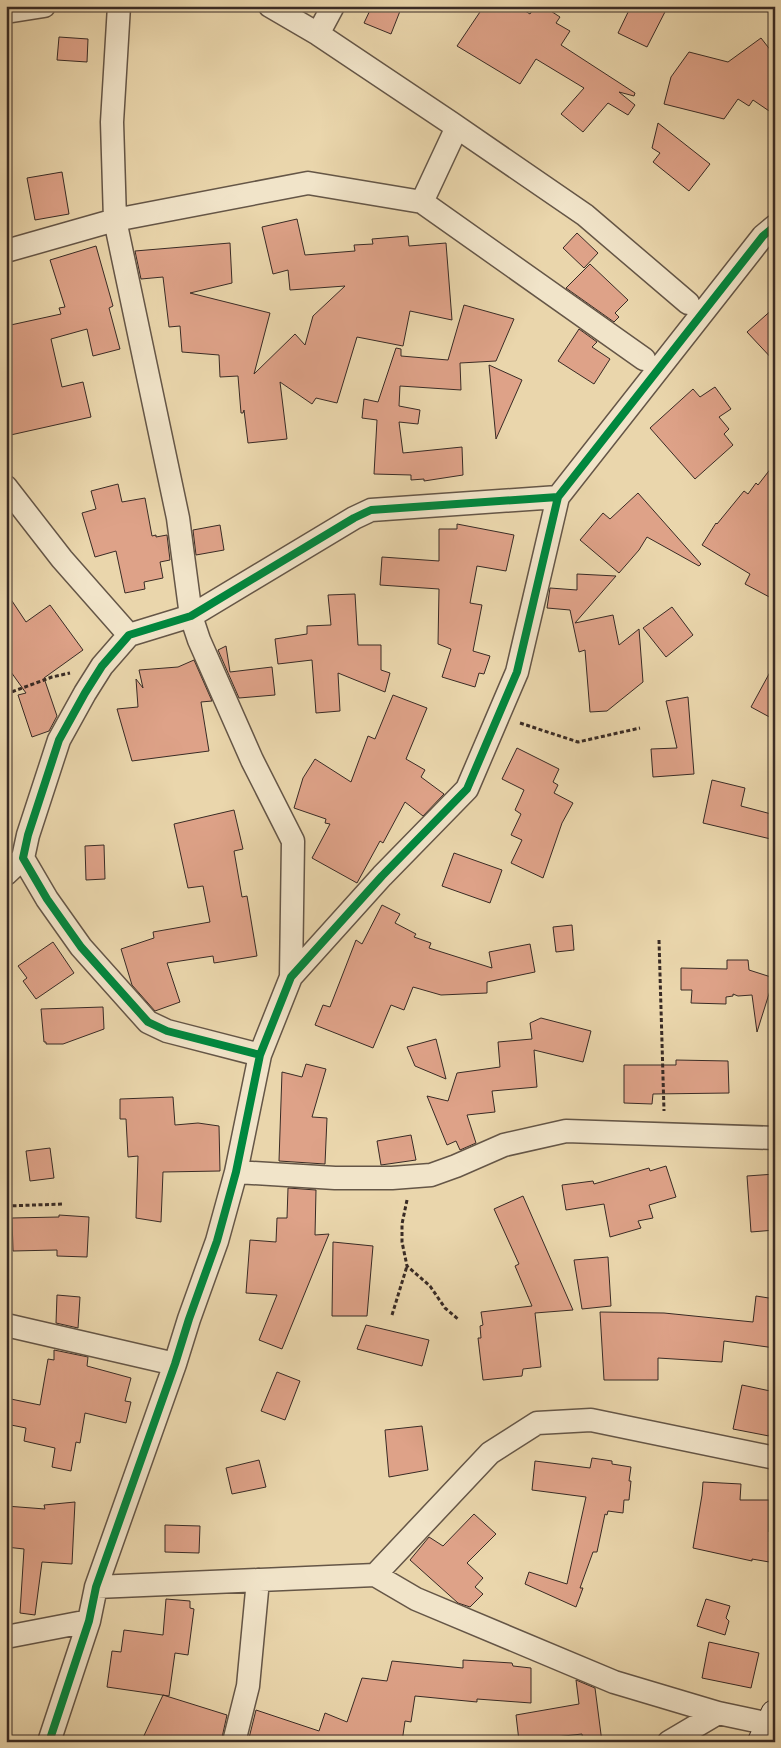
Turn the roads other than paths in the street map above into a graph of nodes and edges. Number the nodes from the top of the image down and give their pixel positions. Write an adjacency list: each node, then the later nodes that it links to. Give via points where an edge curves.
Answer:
1 (44, 6): 5 (street)
2 (119, 6): 9 (street, via 112,122)
3 (270, 6): 6 (street)
4 (333, 6): 6 (street)
5 (6, 12)
6 (318, 34): 7 (street)
7 (457, 126): 8 (street); 12 (street, via 585,215)
8 (422, 202): 9 (street, via 308,183); 13 (street)
9 (115, 220): 11 (street); 16 (street, via 178,518)
10 (771, 237): 15 (street)
11 (6, 251)
12 (688, 303)
13 (644, 359)
14 (6, 487): 17 (street, via 62,559)
15 (558, 497): 16 (street, via 371,510); 20 (street, via 517,672 466,789)
16 (191, 616): 17 (street); 20 (street, via 252,760 293,841)
17 (129, 634): 18 (street, via 102,666 59,740)
18 (23, 858): 19 (street); 21 (street, via 81,947 148,1022 167,1031)
19 (6, 874)
20 (291, 977): 21 (street)
21 (260, 1055): 23 (street)
22 (775, 1138): 23 (street, via 566,1131 504,1144 431,1175 335,1178)
23 (236, 1172): 25 (street, via 217,1241)
24 (6, 1325): 25 (street)
25 (175, 1364): 29 (street)
26 (775, 1458): 27 (street, via 591,1420 537,1423 490,1453)
27 (375, 1575): 28 (street); 32 (street, via 416,1599 614,1682)
28 (258, 1580): 29 (street); 35 (street, via 248,1686)
29 (96, 1587): 30 (street)
30 (89, 1621): 31 (street); 34 (street)
31 (6, 1637)
32 (718, 1712): 33 (street); 36 (street)
33 (769, 1727)
34 (50, 1742)
35 (234, 1742)
36 (669, 1742)

